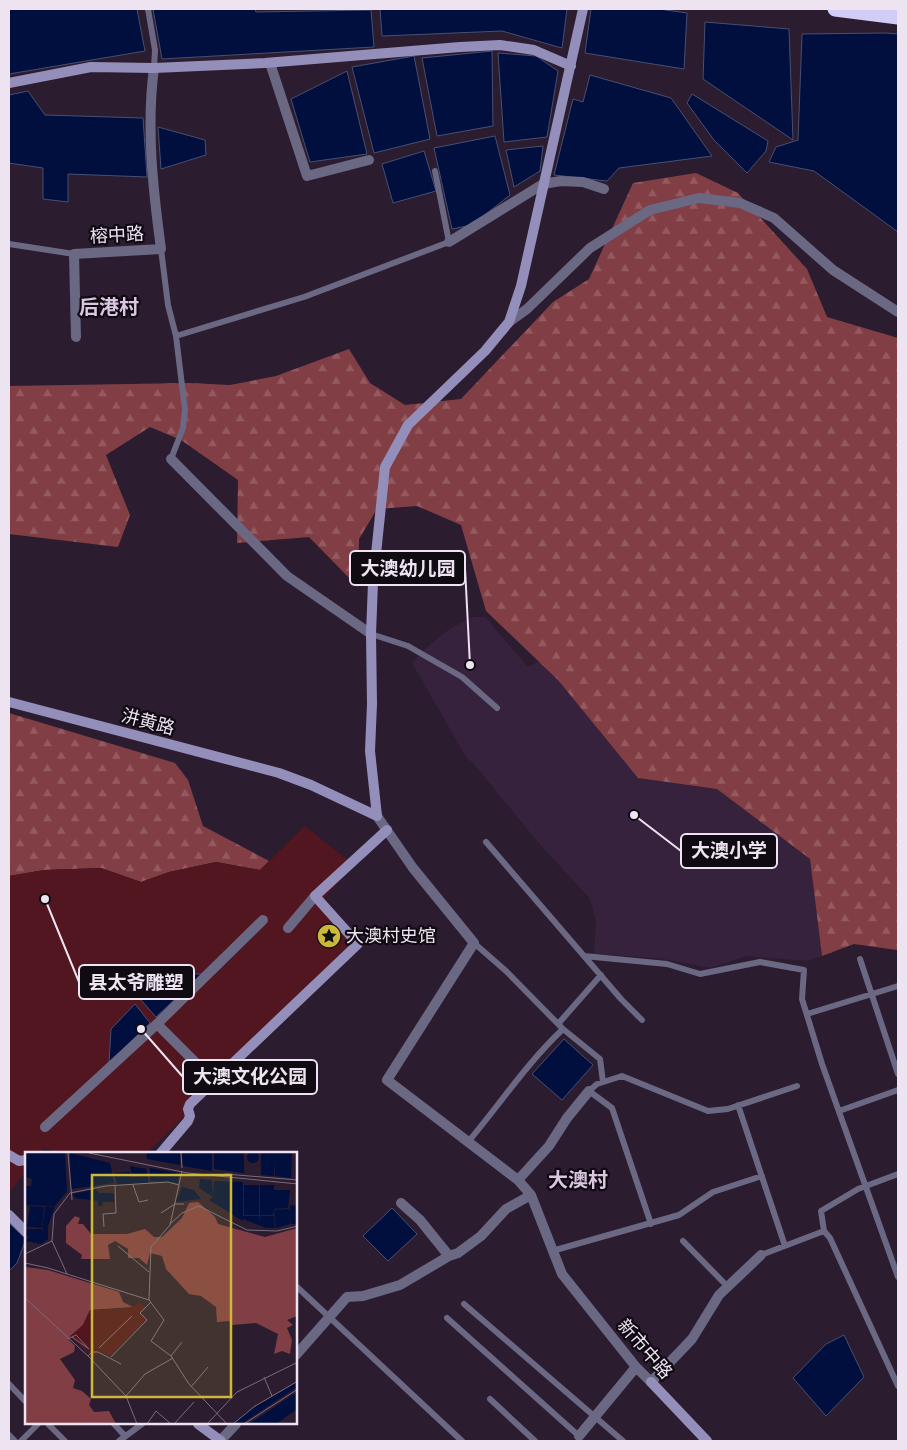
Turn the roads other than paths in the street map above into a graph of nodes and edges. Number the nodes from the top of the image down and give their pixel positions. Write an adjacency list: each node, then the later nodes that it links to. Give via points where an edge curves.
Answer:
1 (148, 9): 7 (lane, via 155,50)
2 (583, 9): 6 (main road)
3 (835, 9): 4 (highway)
4 (898, 17)
5 (270, 63): 6 (main road, via 500,45 534,50); 7 (main road); 9 (street, via 307,176)
6 (571, 66): 11 (main road)
7 (154, 68): 8 (main road, via 91,67); 15 (street, via 150,123)
8 (9, 83)
9 (369, 160)
10 (435, 171): 13 (lane)
11 (543, 184): 12 (street, via 561,180 583,182); 13 (street); 18 (main road, via 521,286)
12 (604, 189)
13 (449, 242): 19 (lane, via 304,297)
14 (9, 244): 16 (lane)
15 (161, 249): 16 (street, 榕中路); 19 (lane, via 168,305)
16 (74, 254): 20 (street)
17 (898, 312): 18 (street, via 833,270 774,218 740,203 699,198 650,210 590,248 527,309)
18 (509, 322): 22 (main road, via 485,351 408,426 385,467)
19 (176, 336): 21 (lane, via 185,410 183,428)
20 (76, 337)
21 (171, 459): 22 (street, via 287,576)
22 (371, 634): 24 (lane, via 408,646 462,677); 25 (main road, via 370,750)
23 (9, 702): 25 (main road, 汫黄路, via 312,784)
24 (497, 708)
25 (377, 816): 26 (street)
26 (387, 830): 28 (main road); 31 (street, via 413,868)
27 (486, 842): 32 (lane)
28 (316, 896): 30 (street); 43 (main road, via 358,944)
29 (263, 920): 39 (street)
30 (288, 928)
31 (474, 943): 40 (lane); 51 (street, 新市中路, via 387,1080)
32 (584, 956): 34 (lane); 37 (lane, via 667,964 700,974 760,962 804,970 802,999)
33 (860, 959): 36 (lane)
34 (601, 975): 38 (lane); 40 (lane)
35 (898, 986): 36 (lane)
36 (872, 994): 37 (lane); 42 (lane)
37 (807, 1014): 49 (lane)
38 (642, 1020)
39 (157, 1024): 43 (street); 50 (street)
40 (558, 1024): 41 (lane)
41 (563, 1029): 44 (lane, via 600,1059); 51 (lane, via 542,1049)
42 (898, 1074)
43 (215, 1082): 52 (main road, via 190,1104 188,1122)
44 (603, 1082): 47 (lane); 48 (lane, via 622,1076 708,1111)
45 (797, 1086): 48 (lane)
46 (898, 1090): 49 (lane)
47 (589, 1091): 57 (street, via 549,1146); 62 (lane, via 612,1108)
48 (738, 1106): 56 (lane)
49 (839, 1111): 58 (lane)
50 (45, 1127)
51 (468, 1142): 57 (street, 新市中路)
52 (162, 1152)
53 (9, 1155): 54 (main road)
54 (25, 1160)
55 (898, 1174): 58 (lane)
56 (762, 1176): 62 (lane, via 713,1192 679,1215); 66 (lane)
57 (518, 1180): 59 (street, 新市中路)
58 (865, 1186): 64 (lane, via 821,1212); 70 (lane)
59 (531, 1195): 67 (street, 新市中路); 69 (street, via 506,1210 481,1236)
60 (401, 1203): 69 (street, via 420,1220)
61 (9, 1215): 63 (main road)
62 (651, 1224): 67 (lane)
63 (25, 1231)
64 (824, 1231): 66 (lane); 80 (lane)
65 (683, 1241): 71 (lane)
66 (785, 1246): 68 (lane)
67 (552, 1251): 77 (street, 新市中路, via 562,1274)
68 (761, 1255): 71 (street)
69 (449, 1256): 74 (street, via 400,1285 363,1296 347,1297)
70 (898, 1277)
71 (728, 1287): 78 (street, via 719,1295 692,1339)
72 (298, 1288): 74 (lane)
73 (464, 1304): 83 (lane)
74 (330, 1318): 76 (street); 98 (lane)
75 (447, 1318): 92 (lane)
76 (298, 1353)
77 (636, 1367): 78 (street, 新市中路); 83 (street)
78 (651, 1382): 101 (main road, 新市中路)
79 (9, 1384): 82 (lane)
80 (898, 1386)
81 (490, 1399): 99 (lane)
82 (25, 1401)
83 (595, 1416): 92 (street); 100 (lane)
84 (37, 1425): 94 (lane)
85 (49, 1425): 95 (lane)
86 (115, 1425): 91 (lane)
87 (141, 1425): 91 (lane)
88 (199, 1425): 97 (main road)
89 (235, 1425): 97 (street)
90 (9, 1435): 93 (lane)
91 (125, 1436): 96 (lane)
92 (579, 1436)
93 (15, 1441)
94 (20, 1441)
95 (65, 1441)
96 (119, 1441)
97 (221, 1441)
98 (462, 1441)
99 (535, 1441)
100 (623, 1441)
101 (707, 1441)

